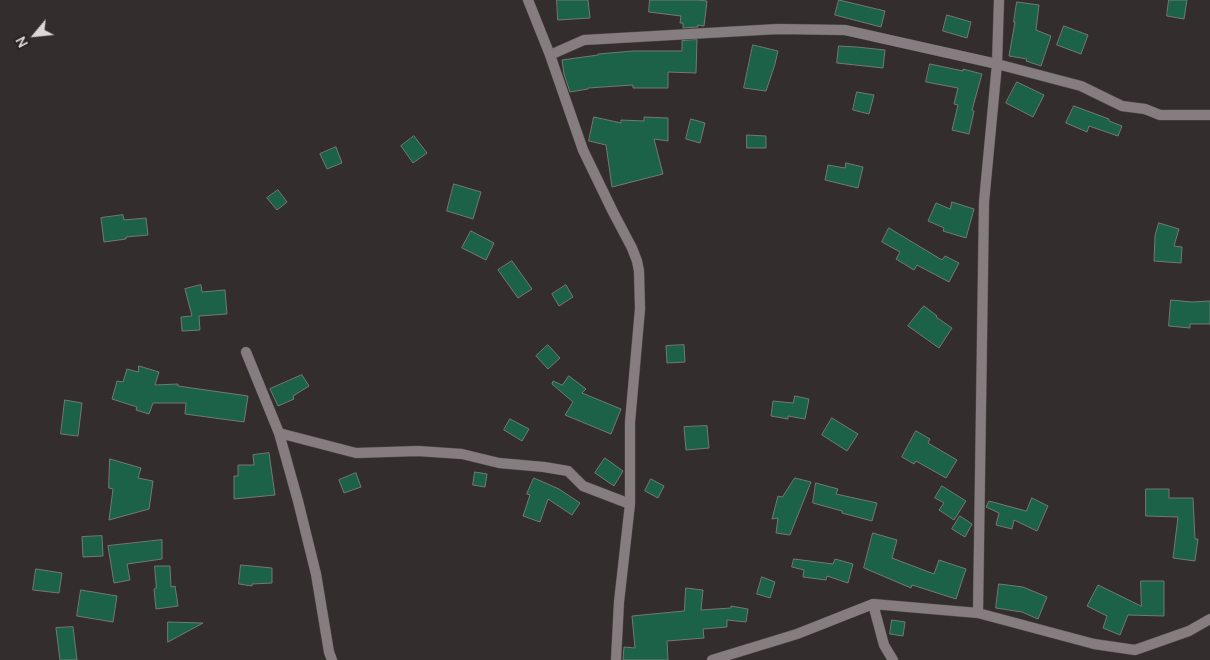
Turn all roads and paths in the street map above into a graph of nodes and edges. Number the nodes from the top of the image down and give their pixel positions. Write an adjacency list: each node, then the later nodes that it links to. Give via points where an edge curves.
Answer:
1 (528, 0): 3 (street)
2 (999, 0): 4 (street)
3 (550, 55): 4 (street, via 584,40 778,29 845,30); 8 (street, via 583,150 639,271 640,309 630,422)
4 (997, 64): 5 (street, via 1081,86 1122,106 1160,115); 10 (street, via 984,202)
5 (1210, 115)
6 (246, 352): 7 (street)
7 (279, 433): 8 (street, via 356,453 418,451 462,454 500,463 568,471 583,486); 12 (street, via 316,574)
8 (630, 504): 13 (street)
9 (873, 604): 10 (street); 14 (street, via 797,634); 15 (street, via 884,645)
10 (978, 613): 11 (street, via 1094,644 1135,650 1189,631)
11 (1210, 619)
12 (332, 660)
13 (616, 660)
14 (712, 660)
15 (893, 660)

